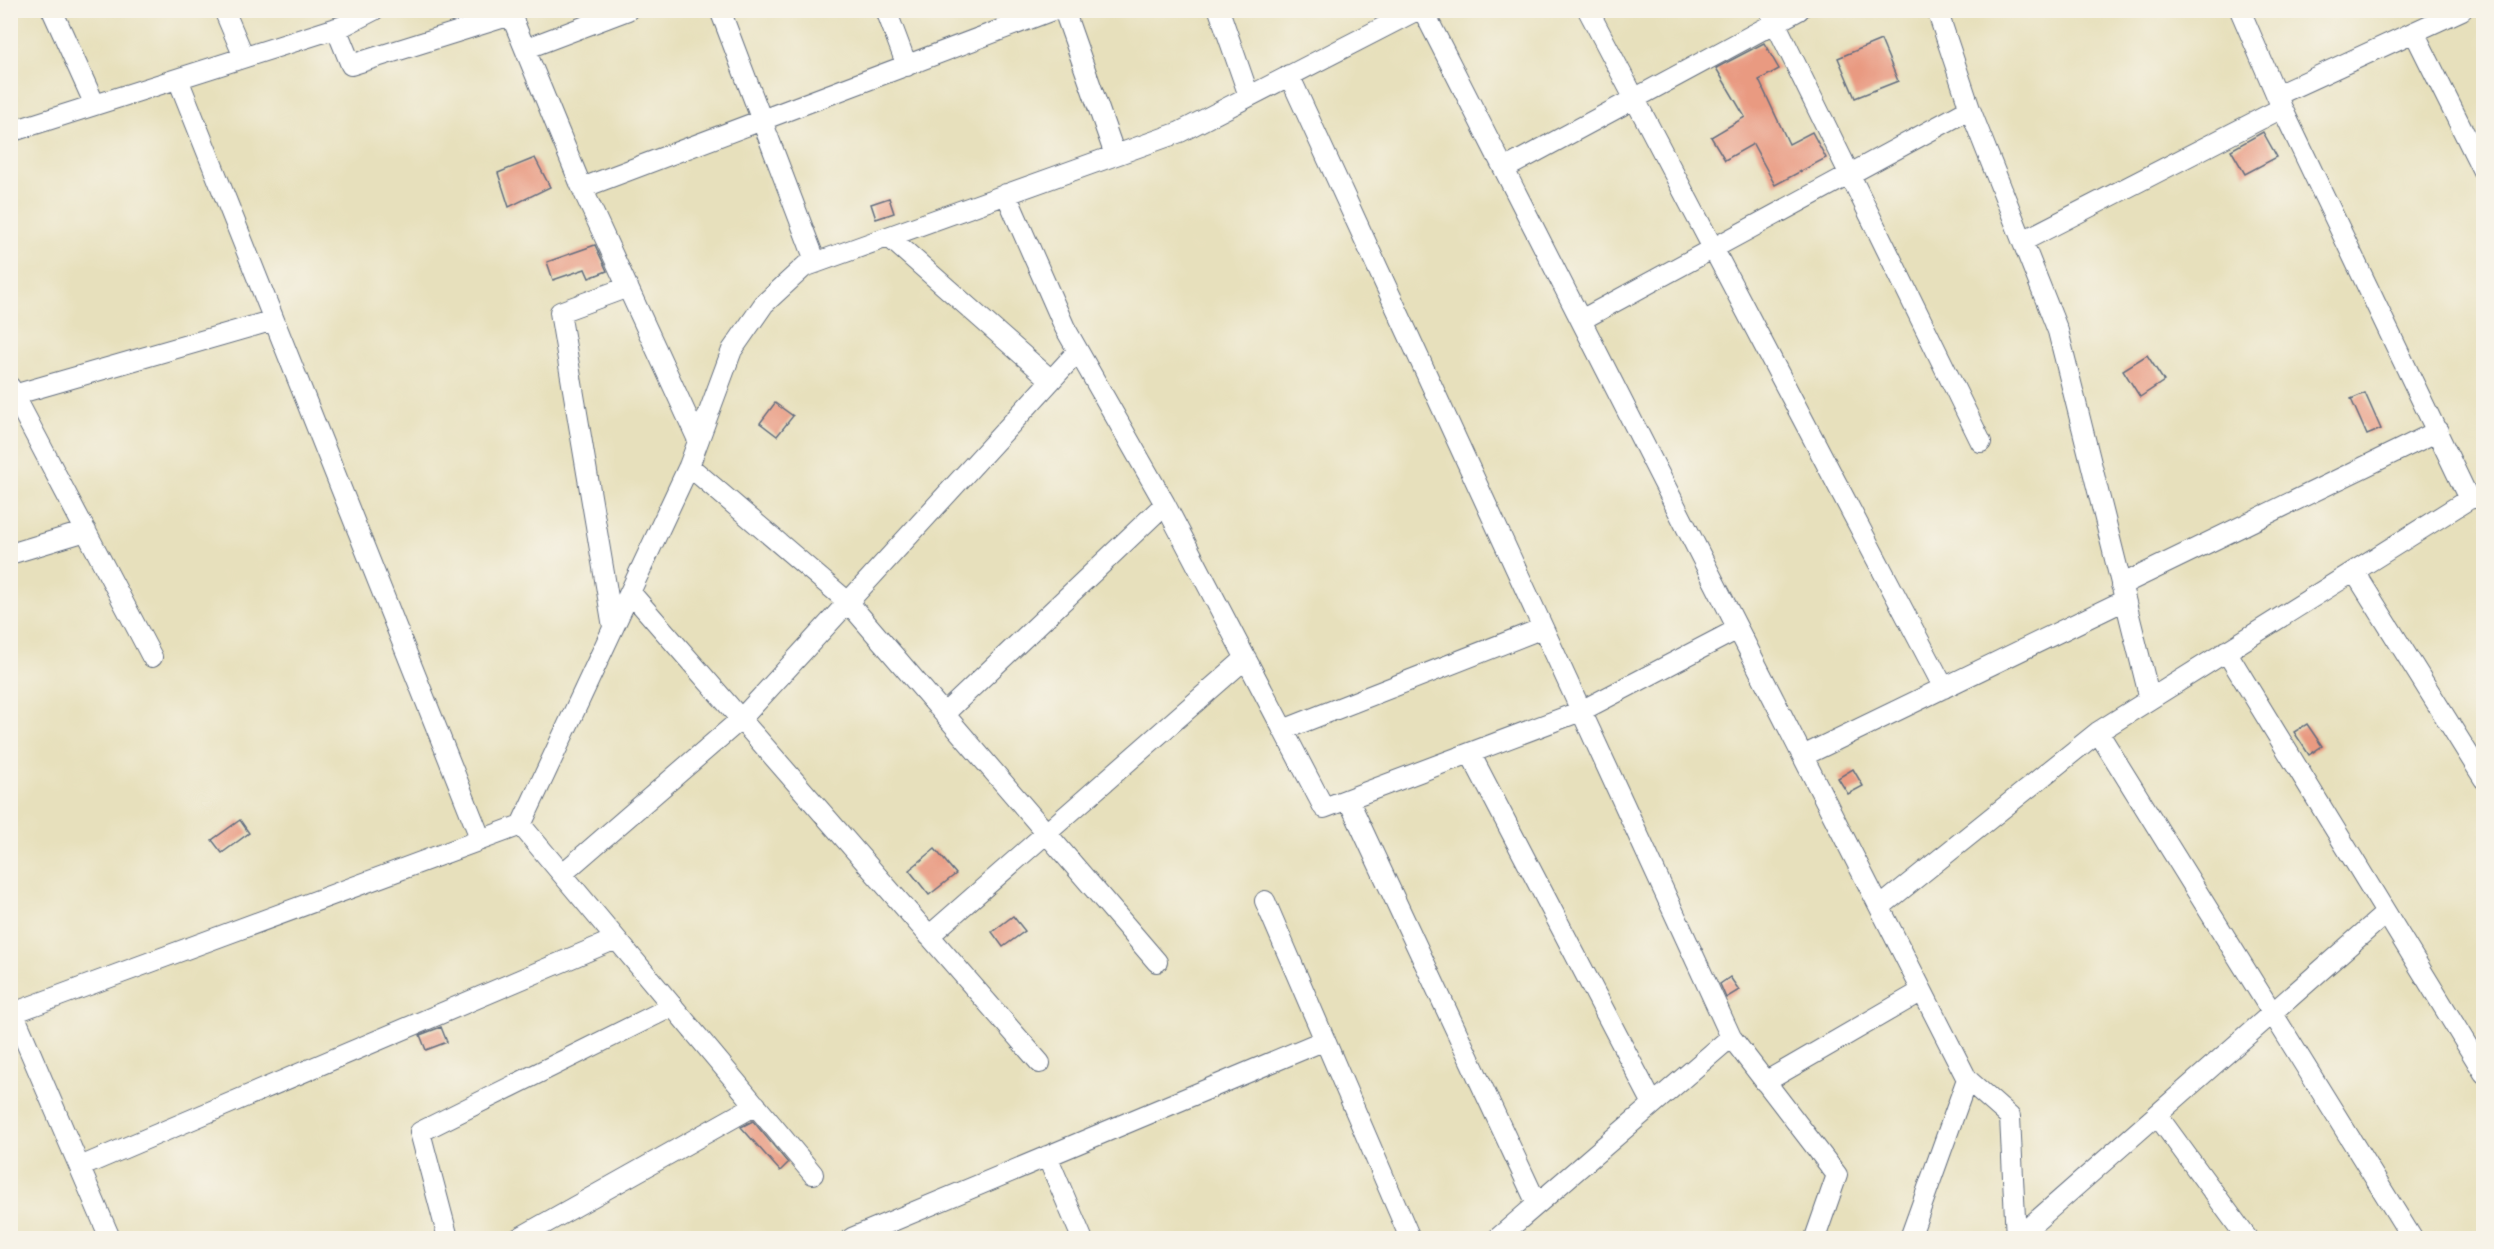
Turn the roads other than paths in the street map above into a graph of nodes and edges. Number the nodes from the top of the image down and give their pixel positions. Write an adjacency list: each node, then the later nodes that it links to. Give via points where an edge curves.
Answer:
1 (52, 10): 30 (street)
2 (224, 10): 23 (street)
3 (374, 10): 20 (street)
4 (628, 10): 22 (street)
5 (720, 10): 32 (street)
6 (886, 10): 24 (street)
7 (1053, 10): 24 (street)
8 (1064, 10): 34 (street)
9 (1219, 10): 27 (street)
10 (1417, 10): 19 (street)
11 (1423, 10): 35 (street)
12 (1588, 10): 28 (street)
13 (1798, 10): 18 (street)
14 (1938, 10): 31 (street)
15 (2240, 10): 29 (street)
16 (2462, 10): 21 (street)
17 (510, 13): 20 (street, via 351,65); 22 (street)
18 (1772, 17): 28 (street); 37 (street)
19 (1382, 18): 25 (street)
20 (338, 21): 23 (street)
21 (2414, 32): 29 (street); 36 (street)
22 (525, 49): 38 (street)
23 (244, 57): 26 (street)
24 (907, 66): 32 (street)
25 (1289, 75): 27 (street); 63 (street)
26 (178, 79): 30 (street); 45 (street)
27 (1249, 96): 34 (street, via 1180,132)
28 (1635, 99): 35 (street); 42 (street)
29 (2279, 102): 41 (street); 50 (street)
30 (95, 105): 33 (street)
31 (1970, 109): 37 (street); 41 (street)
32 (762, 120): 38 (street); 43 (street)
33 (10, 132)
34 (1115, 155): 39 (street)
35 (1504, 169): 46 (street)
36 (2484, 172)
37 (1850, 175): 42 (street); 52 (street)
38 (582, 188): 44 (street)
39 (1006, 194): 40 (street); 47 (street)
40 (889, 237): 43 (street); 48 (street)
41 (2023, 242): 60 (street, via 2058,331)
42 (1713, 249): 46 (street); 68 (street)
43 (816, 263): 51 (street, via 804,267 764,304 732,350)
44 (628, 287): 51 (street); 62 (street, via 560,312)
45 (274, 320): 49 (street); 81 (street)
46 (1581, 321): 64 (street)
47 (1078, 351): 48 (street); 55 (street)
48 (1051, 380): 61 (street)
49 (12, 393): 56 (street)
50 (2438, 431): 54 (street); 60 (street)
51 (698, 440): 53 (street)
52 (1981, 442)
53 (688, 466): 59 (street); 61 (street)
54 (2476, 497): 58 (street)
55 (1165, 504): 67 (street); 71 (street)
56 (86, 531): 57 (street); 66 (street)
57 (10, 554)
58 (2354, 571): 65 (street); 77 (street)
59 (630, 592): 62 (street); 72 (street)
60 (2123, 593): 68 (street); 69 (street)
61 (848, 602): 71 (street); 72 (street)
62 (613, 627): 79 (street)
63 (1543, 628): 70 (street); 73 (street)
64 (1738, 629): 70 (street); 76 (street)
65 (2226, 651): 69 (street); 85 (street)
66 (152, 657)
67 (1245, 658): 73 (street); 80 (street)
68 (1944, 688): 76 (street)
69 (2150, 699): 74 (street)
70 (1581, 711): 75 (street); 93 (street)
71 (944, 714): 80 (street)
72 (741, 719): 82 (street); 86 (street)
73 (1283, 730): 78 (street, via 1324,808)
74 (2098, 732): 84 (street); 92 (street)
75 (1470, 753): 78 (street); 99 (street)
76 (1803, 756): 84 (street)
77 (2484, 779)
78 (1348, 799): 105 (street)
79 (521, 825): 81 (street); 82 (street)
80 (1046, 833): 86 (street); 88 (street)
81 (481, 840): 91 (street)
82 (562, 874): 87 (street)
83 (1266, 901): 94 (street)
84 (1880, 907): 89 (street)
85 (2386, 914): 92 (street); 96 (street)
86 (929, 936): 95 (street)
87 (616, 939): 90 (street); 103 (street)
88 (1157, 962)
89 (1922, 991): 97 (street); 98 (street)
90 (673, 1006): 100 (street); 107 (street, via 420,1132)
91 (12, 1009): 103 (street)
92 (2272, 1014): 101 (street); 117 (street)
93 (1731, 1037): 98 (street); 99 (street)
94 (1325, 1040): 102 (street); 111 (street)
95 (1040, 1063)
96 (2484, 1073)
97 (1967, 1079): 114 (street); 115 (street, via 2010,1117)
98 (1765, 1082): 113 (street, via 1837,1175)
99 (1653, 1104): 105 (street)
100 (756, 1105): 104 (street); 108 (street)
101 (2157, 1115): 115 (street); 116 (street)
102 (1047, 1156): 109 (street); 110 (street)
103 (80, 1167): 106 (street)
104 (813, 1174)
105 (1537, 1204): 112 (street)
106 (110, 1239)
107 (448, 1239)
108 (519, 1239)
109 (852, 1239)
110 (1082, 1239)
111 (1410, 1239)
112 (1498, 1239)
113 (1815, 1239)
114 (1910, 1239)
115 (2017, 1239)
116 (2247, 1239)
117 (2412, 1239)

